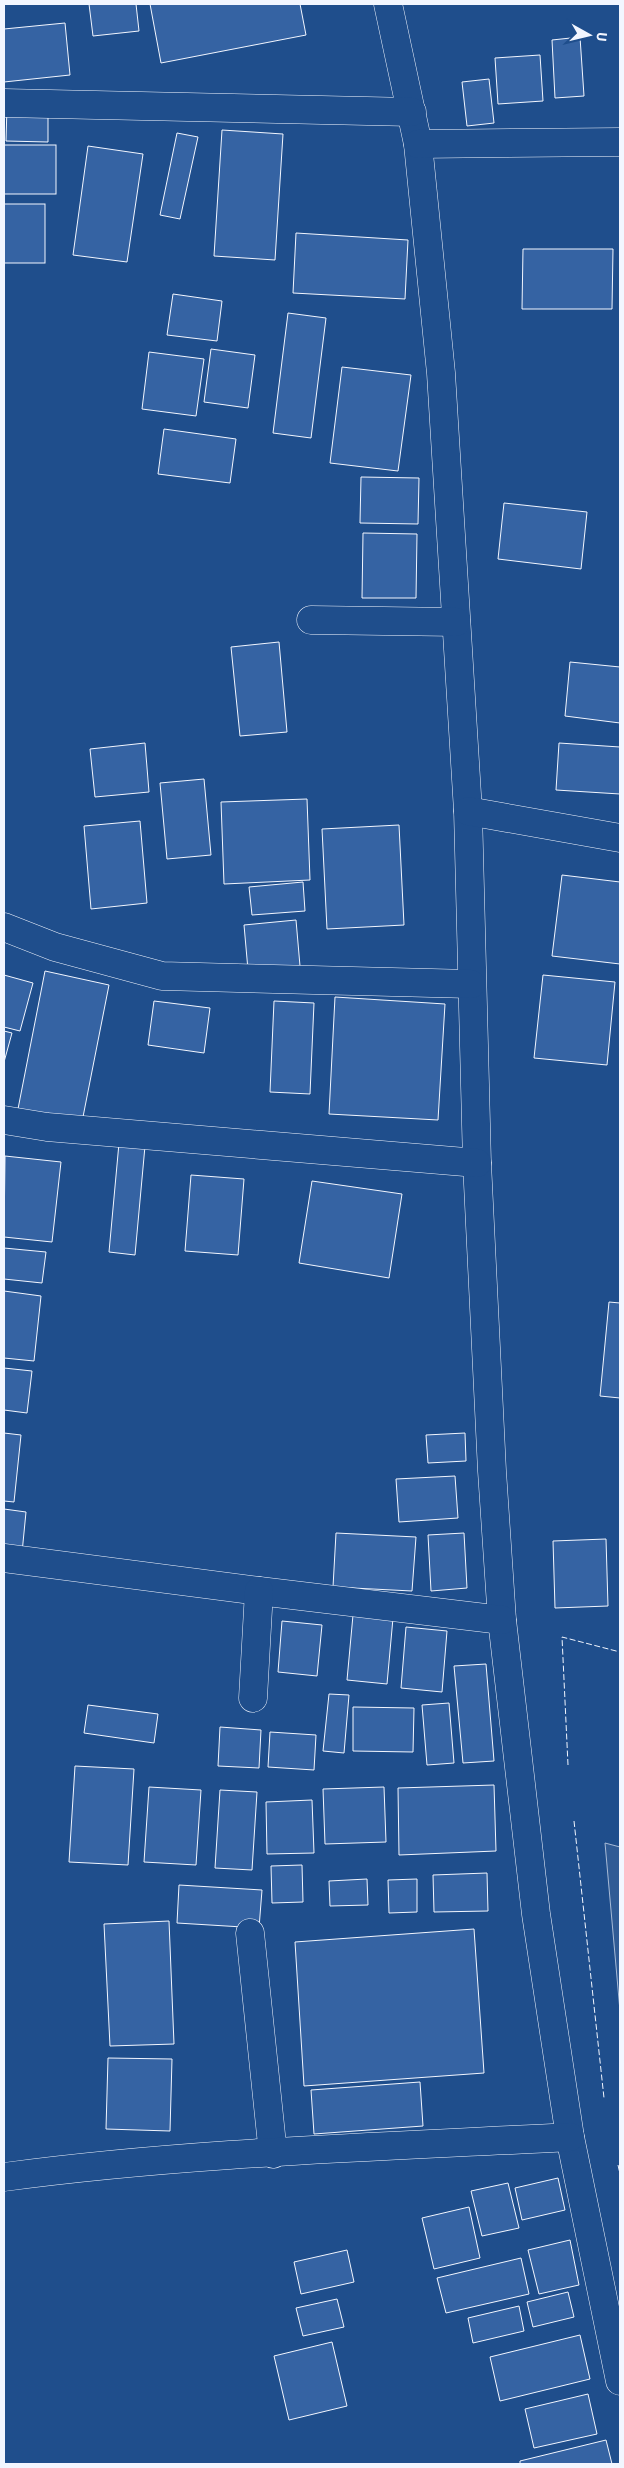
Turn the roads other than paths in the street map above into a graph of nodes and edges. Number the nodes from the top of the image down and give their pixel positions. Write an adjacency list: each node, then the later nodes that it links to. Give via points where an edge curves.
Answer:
1 (388, 4): 3 (street)
2 (4, 103): 3 (street)
3 (412, 112): 5 (street)
4 (620, 142): 5 (street)
5 (418, 144): 7 (street, via 441,373)
6 (311, 620): 7 (street)
7 (456, 622): 8 (street)
8 (468, 811): 9 (street); 11 (street)
9 (620, 838)
10 (4, 927): 11 (street, via 55,946 162,976)
11 (471, 984): 13 (street)
12 (4, 1120): 13 (street, via 47,1127)
13 (477, 1163): 16 (street)
14 (4, 1558): 15 (street)
15 (259, 1592): 16 (street); 17 (street)
16 (502, 1620): 19 (street, via 536,1914)
17 (253, 1698)
18 (250, 1933): 20 (street)
19 (570, 2136): 20 (street); 22 (street)
20 (273, 2154): 21 (street, via 69,2169)
21 (4, 2178)
22 (620, 2381)

